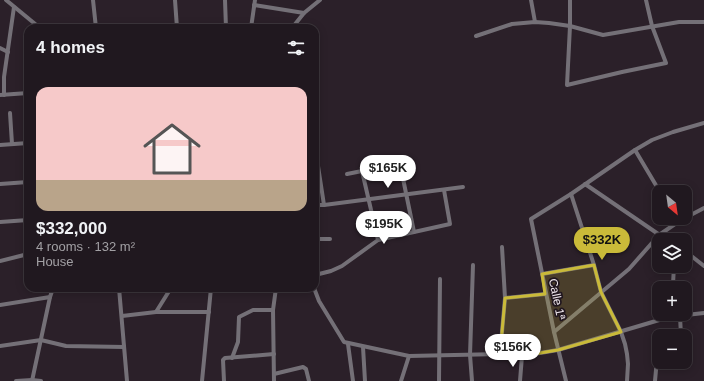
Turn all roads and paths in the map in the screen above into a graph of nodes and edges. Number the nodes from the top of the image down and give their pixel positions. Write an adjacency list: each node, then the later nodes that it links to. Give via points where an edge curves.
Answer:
1 (6, 0): 10 (street)
2 (93, 0): 15 (street)
3 (175, 0): 16 (street)
4 (225, 0): 17 (street)
5 (320, 0): 11 (street)
6 (531, 0): 12 (street)
7 (570, 0): 20 (street)
8 (646, 0): 21 (street)
9 (255, 2): 11 (street); 18 (street)
10 (14, 7): 14 (street); 24 (street)
11 (304, 13): 19 (street)
12 (535, 22): 20 (street); 22 (street, via 512,24)
13 (704, 22): 21 (street)
14 (35, 24)
15 (96, 24)
16 (177, 24)
17 (226, 24)
18 (252, 24)
19 (295, 24)
20 (570, 26): 21 (street, via 603,35); 21 (street, via 567,85 666,63)
21 (652, 26)
22 (476, 36)
23 (0, 48): 24 (street)
24 (8, 52): 26 (street)
25 (24, 93): 26 (street)
26 (2, 95)
27 (10, 113): 29 (street)
28 (704, 123): 32 (street, via 652,140)
29 (12, 144): 30 (street); 31 (street)
30 (24, 144)
31 (0, 145)
32 (635, 150): 40 (street); 41 (street)
33 (407, 162): 34 (street)
34 (400, 164): 35 (street); 45 (street)
35 (362, 171): 37 (street); 46 (street)
36 (319, 172): 47 (street)
37 (347, 174)
38 (24, 182): 39 (street)
39 (0, 184)
40 (585, 184): 44 (street); 55 (street)
41 (656, 185)
42 (463, 188): 43 (street)
43 (444, 190): 45 (street); 54 (street, via 450,224)
44 (571, 194): 65 (street); 69 (street, Calle 1ª, via 531,220)
45 (407, 195): 46 (street); 54 (street)
46 (369, 199): 47 (street); 59 (street)
47 (324, 204): 48 (street)
48 (319, 205)
49 (704, 208): 50 (street)
50 (692, 214)
51 (24, 220): 52 (street)
52 (0, 222)
53 (671, 225): 56 (street)
54 (414, 232): 59 (street)
55 (655, 233)
56 (662, 233)
57 (319, 239): 58 (street)
58 (330, 239)
59 (378, 240): 68 (street, via 342,266)
60 (652, 244): 77 (street, via 629,269)
61 (502, 247): 80 (street)
62 (24, 255): 64 (street)
63 (692, 257): 67 (street)
64 (0, 261)
65 (594, 264): 69 (street); 77 (street)
66 (473, 265): 99 (street)
67 (704, 266)
68 (319, 274)
69 (542, 274): 78 (street, Calle 1ª)
70 (440, 279): 101 (street)
71 (52, 292): 79 (street)
72 (119, 292): 87 (street)
73 (168, 292): 83 (street)
74 (211, 292): 84 (street)
75 (275, 292): 82 (street)
76 (316, 292): 92 (street, via 343,341)
77 (601, 292): 89 (street); 90 (street)
78 (545, 294): 80 (street); 89 (street, Calle 1ª)
79 (50, 297): 81 (street); 91 (street)
80 (506, 298): 98 (street)
81 (0, 305)
82 (273, 310): 97 (street); 103 (street, via 253,310 240,317 238,342)
83 (156, 312): 84 (street); 87 (street)
84 (209, 312): 110 (street)
85 (704, 313): 86 (street)
86 (692, 314)
87 (122, 316): 94 (street)
88 (655, 321): 90 (street)
89 (554, 332): 96 (street, Calle 1ª)
90 (621, 332): 96 (street); 121 (street, via 627,354)
91 (41, 340): 93 (street); 94 (street, via 66,346); 106 (street)
92 (348, 344): 95 (street); 114 (street)
93 (0, 346)
94 (124, 347): 109 (street)
95 (363, 347): 100 (street); 115 (street)
96 (558, 350): 102 (street); 120 (street, Calle 1ª)
97 (274, 354): 103 (street); 105 (street)
98 (500, 354): 99 (street); 102 (street)
99 (470, 355): 101 (street); 118 (street)
100 (409, 356): 101 (street); 116 (street)
101 (440, 356): 117 (street)
102 (522, 356): 119 (street)
103 (232, 358): 111 (street, via 224,359)
104 (656, 369): 122 (street)
105 (274, 374): 112 (street); 113 (street, via 303,367)
106 (32, 380): 107 (street); 108 (street)
107 (16, 381)
108 (41, 381)
109 (127, 381)
110 (202, 381)
111 (224, 381)
112 (274, 381)
113 (309, 381)
114 (352, 381)
115 (365, 381)
116 (401, 381)
117 (439, 381)
118 (472, 381)
119 (520, 381)
120 (566, 381)
121 (627, 381)
122 (655, 381)

